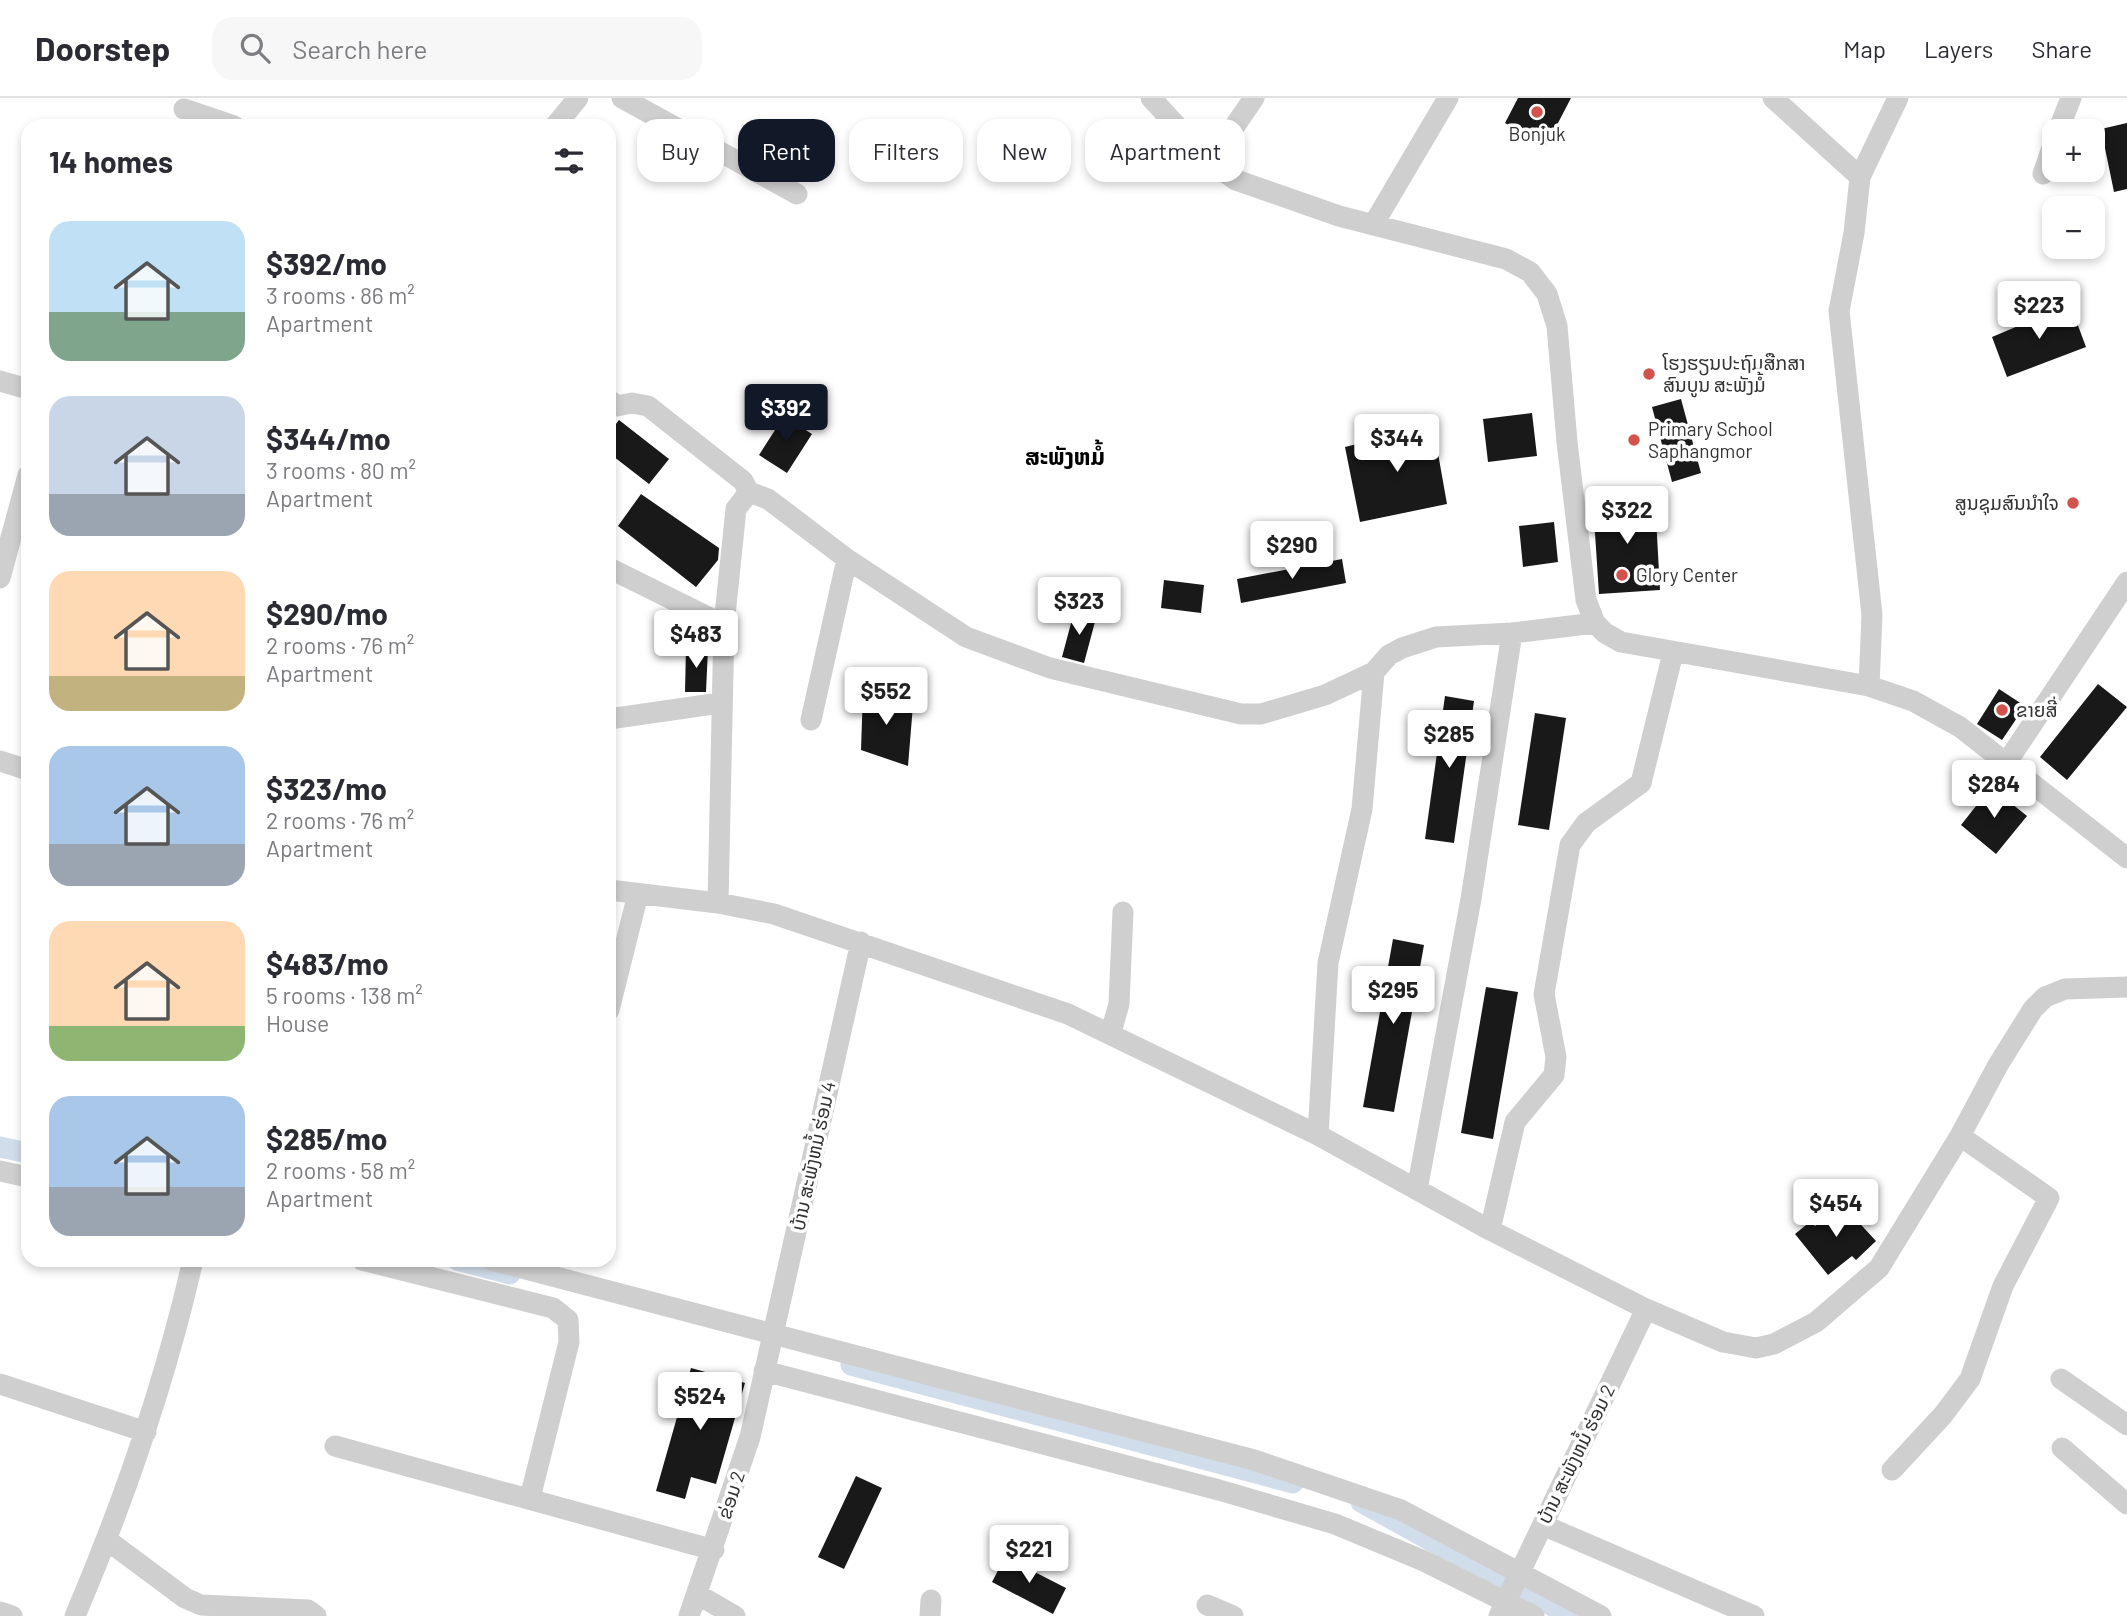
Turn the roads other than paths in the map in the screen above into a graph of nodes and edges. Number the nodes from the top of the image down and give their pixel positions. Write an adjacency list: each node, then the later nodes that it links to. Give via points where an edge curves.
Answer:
1 (578, 98): 11 (street)
2 (622, 98): 17 (street)
3 (1151, 98): 12 (street)
4 (1254, 98): 13 (street)
5 (1447, 98): 18 (street)
6 (1773, 98): 15 (street)
7 (1898, 98): 15 (street)
8 (2071, 98): 14 (street)
9 (183, 111): 10 (street)
10 (210, 119)
11 (561, 119)
12 (1170, 119)
13 (1240, 119)
14 (2063, 119)
15 (1860, 177): 33 (street, via 1839,311 1872,615)
16 (1242, 182): 18 (street)
17 (797, 194)
18 (1373, 225): 28 (street, via 1506,259 1530,272 1546,294 1557,326 1586,600)
19 (0, 381): 20 (street)
20 (21, 387)
21 (616, 405): 22 (street, via 648,406 743,481)
22 (749, 492): 24 (street, via 768,499); 29 (street, via 736,509)
23 (21, 501): 26 (street)
24 (847, 559): 32 (street, via 966,637 1050,668 1241,714 1261,714 1325,695); 36 (street)
25 (616, 572): 29 (street)
26 (0, 578)
27 (2127, 582): 38 (street)
28 (1595, 622): 30 (street); 31 (street, via 1621,642)
29 (724, 625): 34 (street)
30 (1512, 633): 32 (street, via 1436,637 1395,652); 53 (street, via 1471,900)
31 (1673, 653): 33 (street); 54 (street, via 1641,782 1586,823 1570,845 1544,994 1556,1057 1554,1075 1515,1122)
32 (1374, 672): 49 (street, via 1362,809 1328,963)
33 (1869, 686): 38 (street, via 1937,713)
34 (720, 703): 35 (street); 43 (street)
35 (616, 718)
36 (811, 720)
37 (0, 761): 39 (street)
38 (2006, 765): 40 (street)
39 (21, 768)
40 (2127, 858)
41 (616, 891): 42 (street)
42 (638, 894): 43 (street); 46 (street)
43 (718, 903): 45 (street, via 774,914)
44 (1123, 912): 48 (street, via 1119,1004)
45 (860, 942): 48 (street); 59 (street, ບ້ານ ສະພັງຫມໍ້ ຮ່ອມ 4)
46 (616, 982)
47 (2127, 987): 50 (street, via 2065,989 2045,997 1998,1065)
48 (1111, 1032): 49 (street)
49 (1318, 1135): 53 (street)
50 (1960, 1136): 58 (street, via 1879,1268 1816,1322 1791,1336 1756,1348 1723,1342); 67 (street, via 2049,1198 2003,1286 1970,1379)
51 (0, 1171): 52 (street)
52 (21, 1176)
53 (1417, 1189): 54 (street)
54 (1490, 1230): 58 (street)
55 (191, 1267): 64 (street)
56 (390, 1267): 68 (street, via 552,1308 568,1320 569,1342)
57 (546, 1268): 59 (street)
58 (1646, 1309): 70 (street, ບ້ານ ສະພັງຫມໍ້ ຮ່ອມ 2)
59 (774, 1332): 60 (street, ບ້ານ ສະພັງຫມໍ້ ຮ່ອມ 4); 73 (street, via 1254,1460 1339,1487 1401,1510)
60 (764, 1371): 72 (street, ຂ່ອມ 2, via 750,1437); 76 (street, via 1335,1524 1424,1561)
61 (2062, 1379): 63 (street)
62 (0, 1384): 64 (street)
63 (2127, 1425)
64 (146, 1432): 71 (street)
65 (335, 1447): 68 (street)
66 (2062, 1448): 69 (street)
67 (1892, 1470)
68 (530, 1498): 72 (street)
69 (2127, 1504)
70 (1542, 1525): 73 (street, ບ້ານ ສະພັງຫມໍ້ ຮ່ອມ 2); 86 (street)
71 (107, 1540): 79 (street); 80 (street, via 201,1605 308,1610)
72 (714, 1550): 74 (street, ຂ່ອມ 2)
73 (1519, 1573): 76 (street, ບ້ານ ສະພັງຫມໍ້ ຮ່ອມ 2); 85 (street)
74 (697, 1594): 81 (street, ຂ່ອມ 2); 82 (street)
75 (1207, 1605): 83 (street)
76 (1503, 1608): 84 (street)
77 (0, 1612): 78 (street)
78 (12, 1616)
79 (75, 1616)
80 (316, 1616)
81 (689, 1616)
82 (735, 1616)
83 (1233, 1616)
84 (1534, 1616)
85 (1601, 1616)
86 (1754, 1616)

